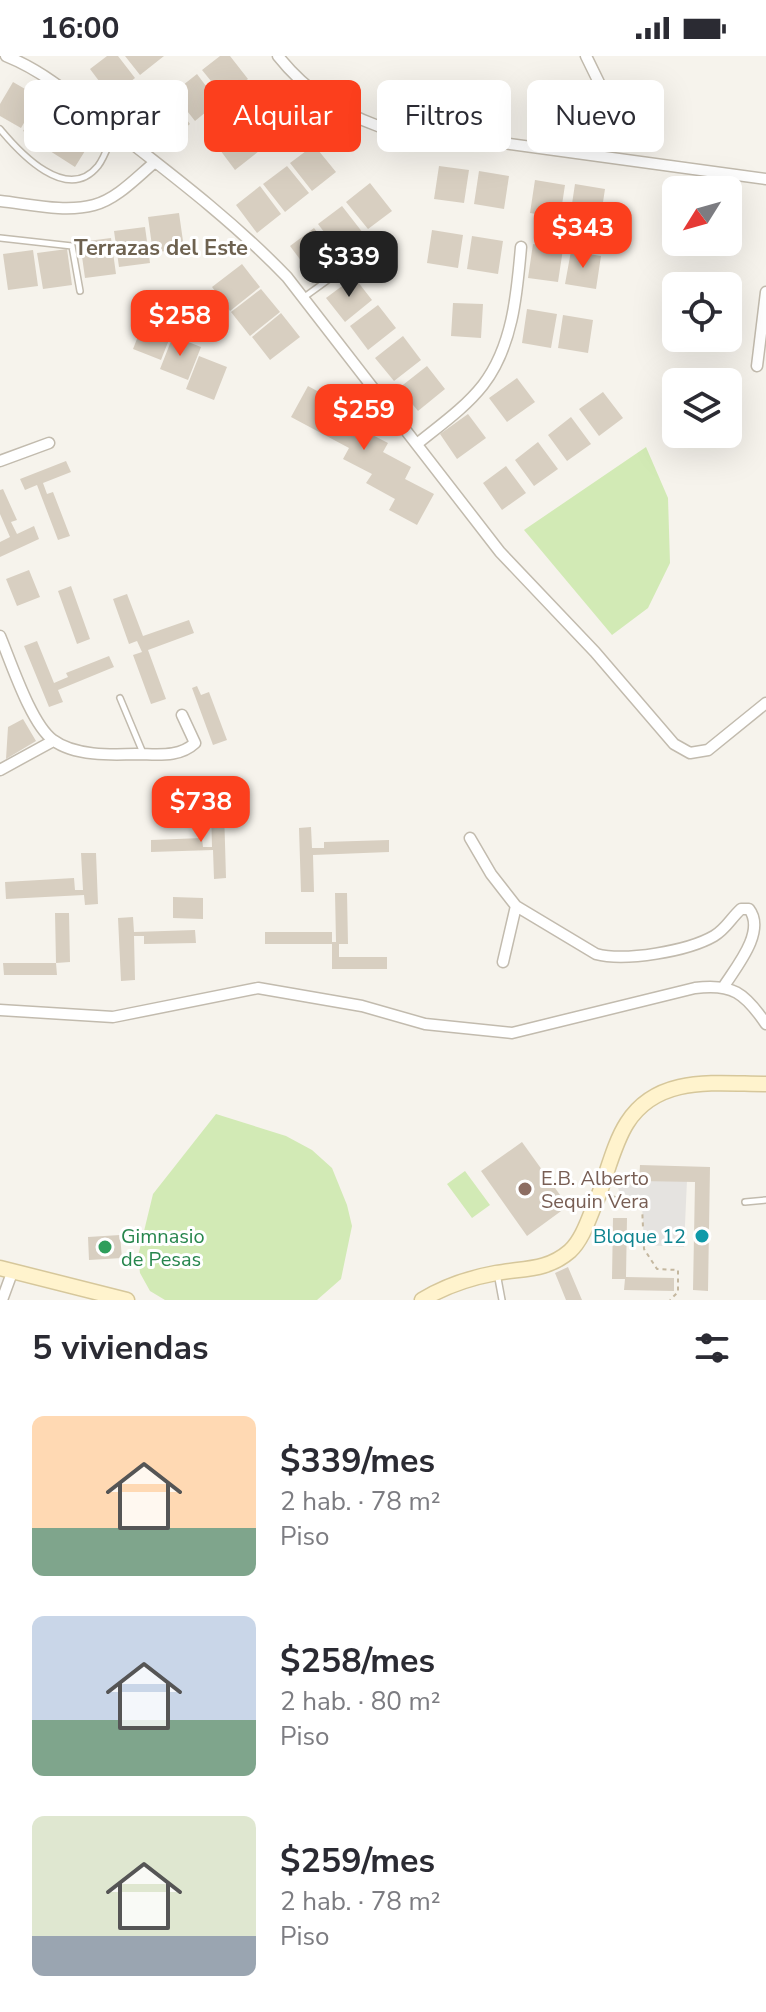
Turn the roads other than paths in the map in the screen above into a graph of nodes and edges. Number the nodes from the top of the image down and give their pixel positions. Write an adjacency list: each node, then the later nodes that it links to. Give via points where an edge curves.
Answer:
1 (6, 56): 4 (street)
2 (278, 56): 8 (street, via 328,103 378,126)
3 (586, 56): 8 (street, via 608,101)
4 (51, 80)
5 (0, 129): 6 (lane, via 44,173 70,179 87,176)
6 (105, 152)
7 (142, 152): 9 (street)
8 (597, 155): 10 (street)
9 (155, 162): 11 (street, via 94,205 60,208); 17 (street, via 258,246)
10 (766, 179)
11 (0, 201)
12 (0, 238): 15 (lane, via 72,246)
13 (521, 247): 20 (street, via 516,300 498,358 483,384)
14 (354, 261): 17 (lane)
15 (80, 291)
16 (766, 292): 18 (street)
17 (302, 299): 20 (street)
18 (757, 366)
19 (49, 443): 21 (street)
20 (417, 444): 24 (street, via 500,552 681,750 708,750)
21 (0, 461)
22 (0, 636): 26 (street, via 35,718)
23 (120, 698): 27 (lane)
24 (766, 703)
25 (182, 715): 27 (street, via 195,743 187,751)
26 (53, 741): 27 (street, via 82,751); 28 (street)
27 (143, 754)
28 (0, 770)
29 (470, 838): 30 (street)
30 (516, 906): 31 (street); 32 (street, via 607,957 697,944 716,935 741,909 749,909 756,931)
31 (503, 962)
32 (724, 986): 33 (street, via 695,988 512,1033 425,1024 362,1006 258,988 113,1017); 34 (street, via 742,996)
33 (0, 1010)
34 (766, 1024)
35 (766, 1084): 39 (street, via 680,1085 664,1090 627,1122 572,1249 538,1269)
36 (766, 1200): 37 (lane)
37 (745, 1202)
38 (6, 1269): 40 (street); 41 (street)
39 (497, 1273): 42 (street, via 446,1286); 43 (lane)
40 (2, 1300)
41 (127, 1300)
42 (422, 1300)
43 (502, 1300)

